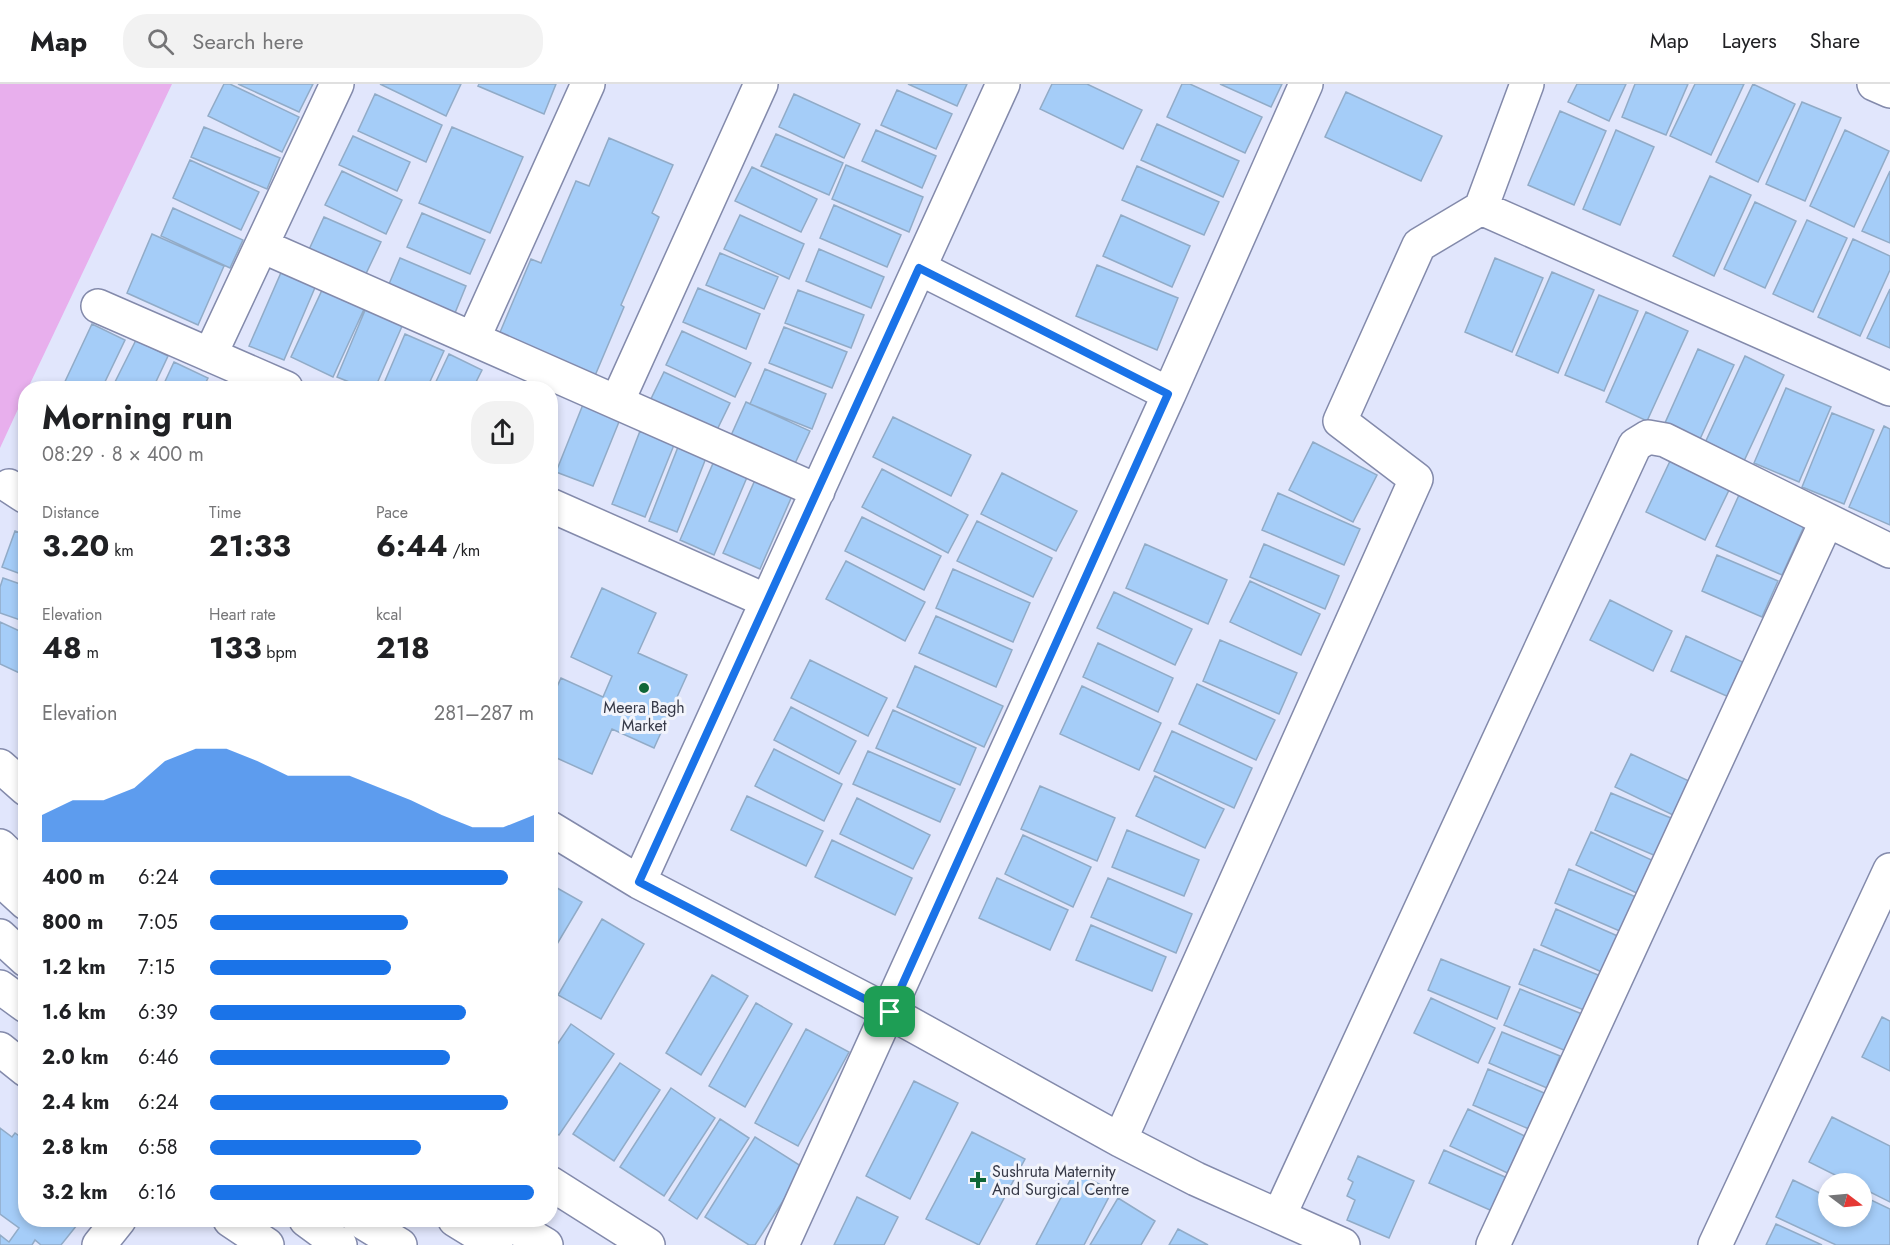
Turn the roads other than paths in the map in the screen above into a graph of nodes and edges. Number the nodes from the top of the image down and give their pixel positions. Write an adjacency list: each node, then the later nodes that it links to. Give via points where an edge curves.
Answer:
1 (337, 84): 10 (street)
2 (588, 84): 13 (street)
3 (761, 84): 18 (street)
4 (1003, 84): 11 (street)
5 (1306, 84): 17 (street)
6 (1527, 84): 9 (street)
7 (1874, 84): 8 (street)
8 (1890, 92)
9 (1481, 208): 16 (street); 40 (street, via 1419,245 1340,421 1416,479)
10 (262, 246): 13 (street); 14 (street)
11 (919, 268): 17 (street); 19 (street)
12 (98, 306): 14 (street)
13 (473, 339): 18 (street)
14 (210, 355): 15 (street)
15 (270, 381)
16 (1890, 389)
17 (1168, 394): 37 (street)
18 (617, 402): 19 (street)
19 (818, 491): 23 (street)
20 (558, 510): 23 (street)
21 (1827, 520): 22 (street); 42 (street, via 1665,440 1648,437 1635,445); 58 (street)
22 (1890, 551)
23 (767, 601): 31 (street)
24 (0, 766): 25 (street)
25 (18, 782)
26 (558, 833): 31 (street)
27 (0, 846): 28 (street)
28 (18, 863)
29 (1890, 870): 59 (street)
30 (0, 879): 32 (street)
31 (639, 882): 37 (street)
32 (18, 896)
33 (0, 936): 34 (street)
34 (18, 953)
35 (0, 987): 36 (street)
36 (18, 1000)
37 (890, 1012): 40 (street); 56 (street)
38 (0, 1049): 39 (street)
39 (18, 1064)
40 (1120, 1140): 42 (street)
41 (558, 1188): 55 (street)
42 (1280, 1216): 57 (street)
43 (113, 1227): 49 (street)
44 (240, 1227): 50 (street)
45 (316, 1227): 51 (street)
46 (370, 1227): 52 (street)
47 (466, 1227): 53 (street)
48 (516, 1227): 54 (street)
49 (99, 1245)
50 (267, 1245)
51 (340, 1245)
52 (400, 1245)
53 (496, 1245)
54 (546, 1245)
55 (648, 1245)
56 (782, 1245)
57 (1343, 1245)
58 (1493, 1245)
59 (1715, 1245)

